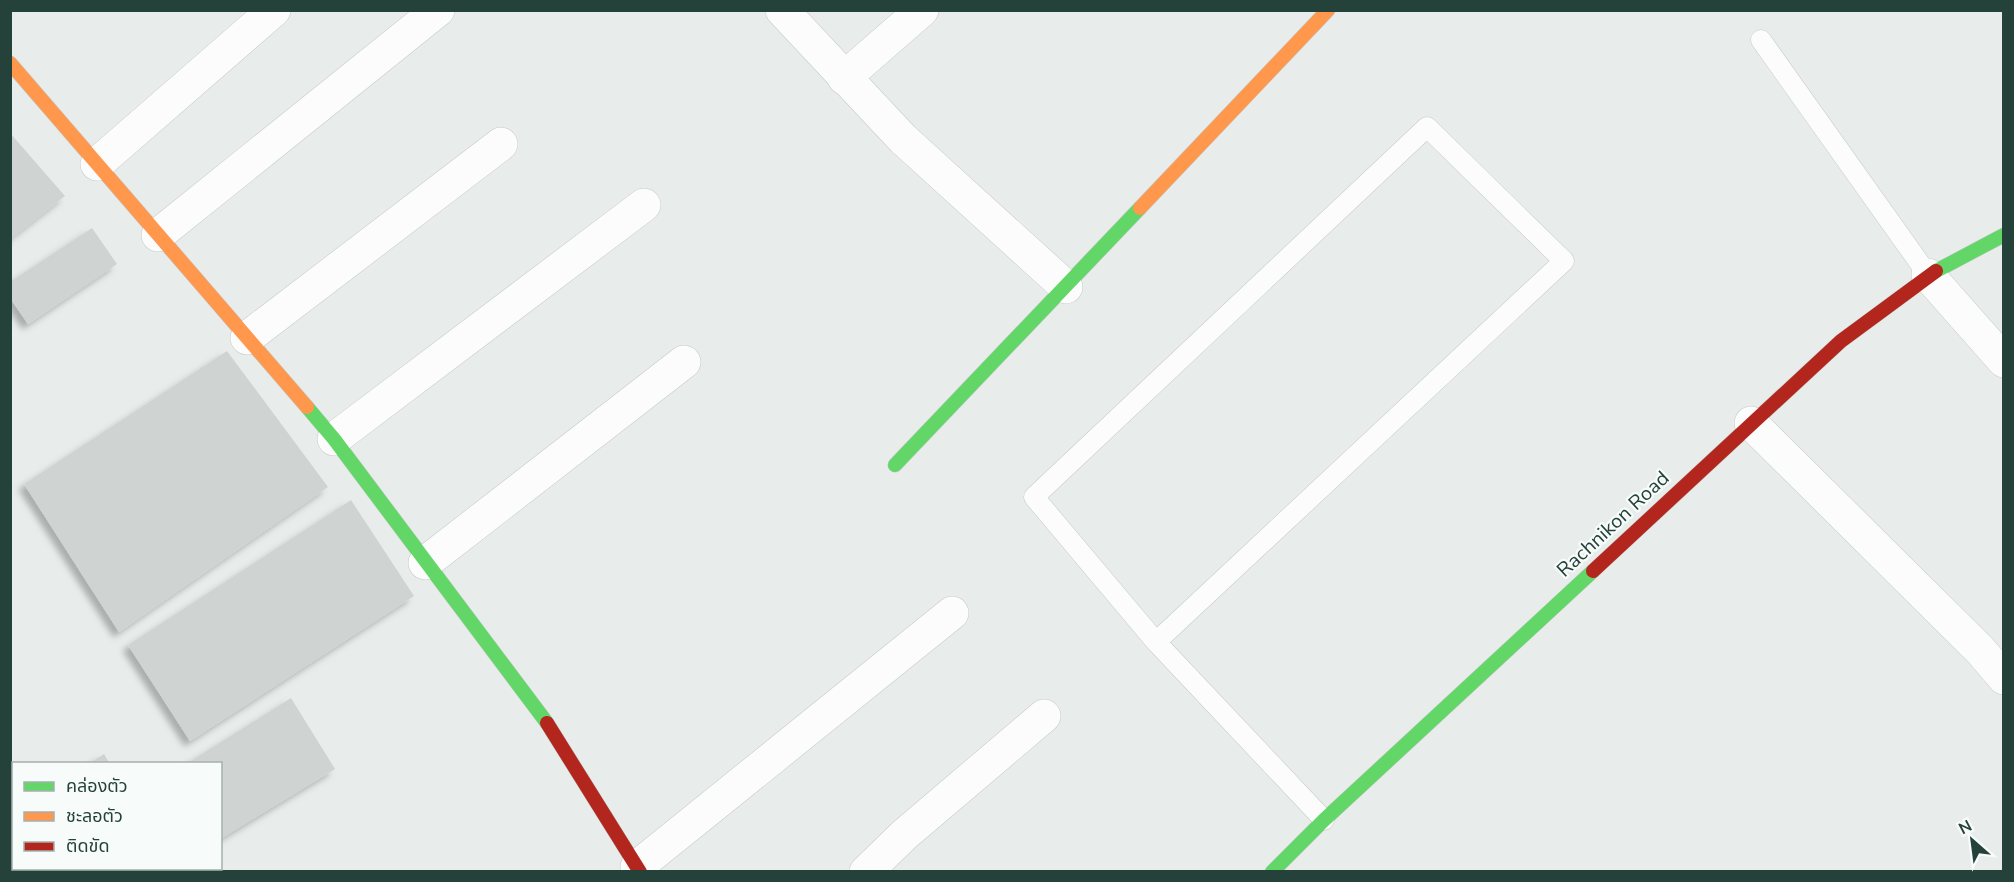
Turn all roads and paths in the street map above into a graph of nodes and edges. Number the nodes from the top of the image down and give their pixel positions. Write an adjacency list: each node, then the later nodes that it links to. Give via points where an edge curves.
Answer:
1 (274, 10): 10 (street)
2 (438, 10): 12 (street)
3 (782, 10): 8 (street)
4 (922, 10): 8 (street)
5 (1328, 10): 15 (street)
6 (1761, 40): 14 (lane)
7 (10, 63): 10 (street)
8 (843, 78): 15 (street, via 903,139)
9 (501, 144): 16 (street)
10 (97, 164): 12 (street)
11 (644, 205): 20 (street)
12 (158, 235): 16 (street)
13 (2004, 235): 14 (street, Rachnikon Road)
14 (1928, 275): 17 (street); 19 (street, Rachnikon Road, via 1841,341)
15 (1066, 287): 21 (street)
16 (247, 338): 20 (street)
17 (2004, 361)
18 (684, 362): 22 (street)
19 (1751, 423): 25 (street); 27 (street, Rachnikon Road)
20 (334, 439): 22 (street)
21 (895, 465)
22 (425, 563): 29 (street, via 557,736)
23 (952, 613): 29 (street)
24 (1156, 642): 24 (lane, via 1564,261 1427,127 1034,497); 27 (lane)
25 (2004, 678)
26 (1044, 716): 30 (street)
27 (1324, 820): 28 (street, Rachnikon Road)
28 (1282, 868)
29 (638, 869)
30 (866, 872)

